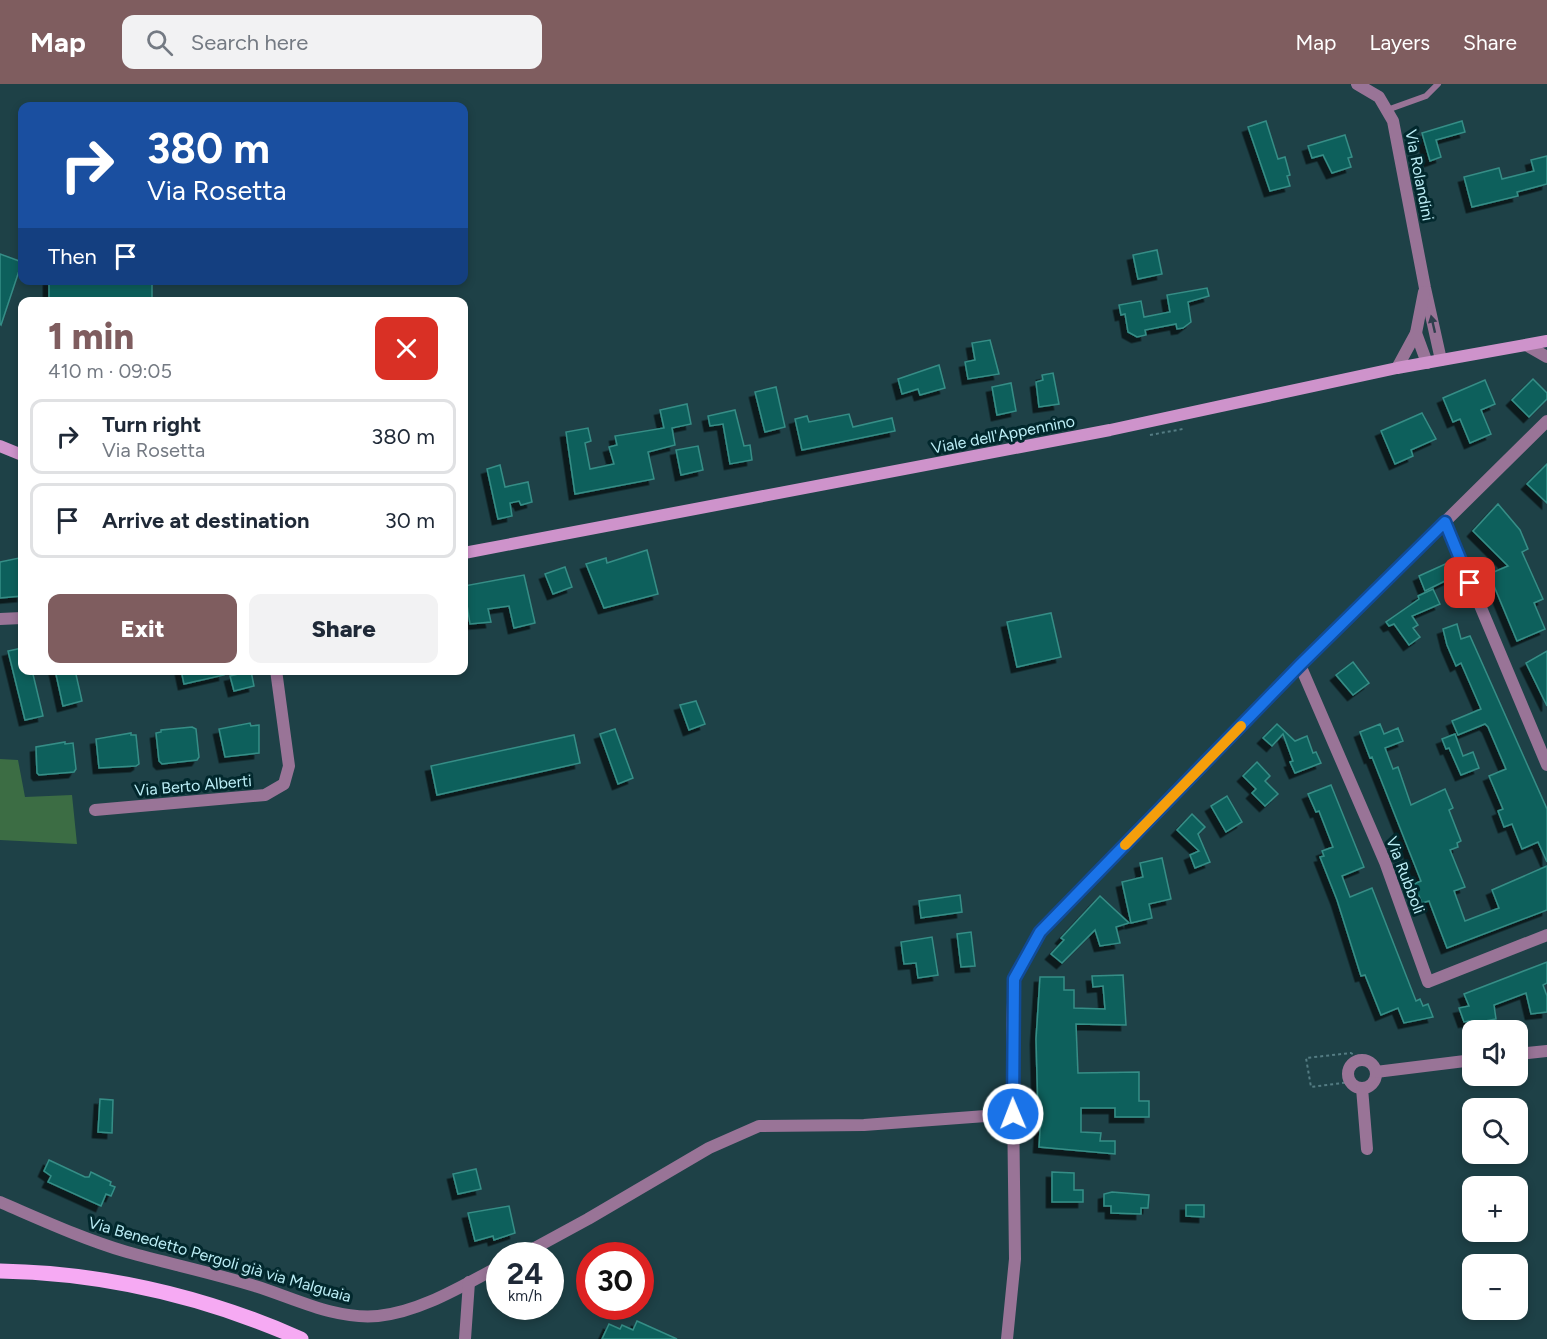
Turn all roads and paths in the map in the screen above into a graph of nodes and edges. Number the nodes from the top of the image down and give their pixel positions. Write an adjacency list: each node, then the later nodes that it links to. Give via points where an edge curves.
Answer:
1 (1357, 84): 3 (street, Via Rolandini, via 1379,97)
2 (1438, 84): 3 (lane, via 1426,96)
3 (1387, 110): 4 (street, Via Rolandini, via 1393,121)
4 (1425, 288): 5 (street, Via Rolandini); 9 (street, Via Rolandini, one-way to 4)
5 (1416, 333): 10 (street); 11 (street, Via Rolandini)
6 (1547, 341): 7 (main road, Viale dell'Appennino)
7 (1526, 345): 8 (street); 9 (main road, Viale dell'Appennino)
8 (1547, 357)
9 (1441, 360): 10 (main road, Viale dell'Appennino)
10 (1427, 363): 11 (main road, Viale dell'Appennino)
11 (1397, 368): 16 (main road, Viale dell'Appennino, via 1110,430)
12 (1547, 421): 15 (street)
13 (0, 446): 14 (main road)
14 (18, 453)
15 (1445, 522): 19 (street); 21 (street)
16 (468, 553)
17 (18, 618): 18 (street)
18 (0, 619)
19 (1300, 665): 23 (street, Via Rubboli, via 1385,862 1428,981); 30 (street, via 1040,932 1014,979)
20 (277, 675): 22 (street, Via Berto Alberti, via 289,766 284,784 265,795)
21 (1547, 765)
22 (95, 810)
23 (1547, 935)
24 (1547, 1051): 25 (street)
25 (1528, 1053)
26 (1361, 1059): 28 (street, via 1371,1062); 29 (street, via 1349,1067 1348,1076); 29 (path, via 1351,1053 1306,1058 1311,1087)
27 (1462, 1061): 28 (street)
28 (1376, 1072): 29 (street, via 1372,1084)
29 (1356, 1085): 31 (street)
30 (1013, 1114): 33 (street, via 864,1125 759,1126 709,1148); 39 (street, via 1015,1259)
31 (1367, 1149)
32 (0, 1202): 36 (street, Via Benedetto Pergoli già via Malguaia, via 127,1252 189,1266 340,1314 377,1316 403,1310)
33 (546, 1242)
34 (0, 1271): 37 (main road, via 55,1272 154,1288 261,1321)
35 (486, 1273): 36 (street, Via Benedetto Pergoli già via Malguaia)
36 (469, 1282): 38 (street)
37 (301, 1339)
38 (465, 1339)
39 (1007, 1339)

